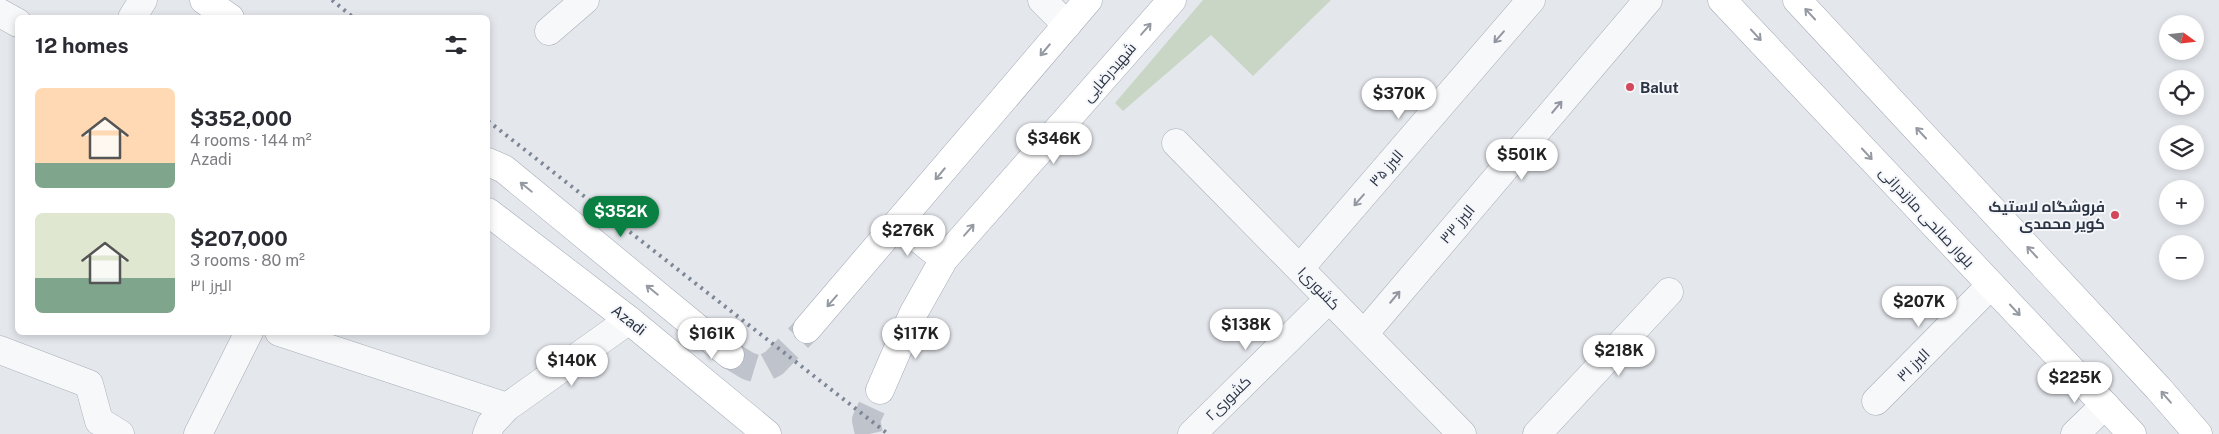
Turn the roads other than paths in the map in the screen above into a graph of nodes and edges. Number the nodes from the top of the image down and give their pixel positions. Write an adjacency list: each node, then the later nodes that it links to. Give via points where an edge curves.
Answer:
1 (143, 0): 12 (street)
2 (204, 0): 13 (main road)
3 (585, 0): 16 (street)
4 (1042, 0): 15 (street)
5 (1088, 0): 15 (main road)
6 (1172, 0): 21 (main road, شهیدرضایی, one-way to 6)
7 (1531, 0): 22 (street, البرز ۳۵, one-way to 22)
8 (1648, 0): 28 (street, البرز ۳۳, one-way to 8)
9 (1722, 0): 23 (main road, بلوار صالحی مازندرانی, one-way to 23)
10 (1797, 0): 46 (main road, one-way to 10)
11 (0, 13): 14 (street)
12 (134, 15)
13 (226, 15)
14 (15, 21)
15 (1067, 25): 20 (main road, one-way to 20)
16 (549, 31)
17 (1176, 143): 22 (street, کشوری۱)
18 (490, 163): 32 (main road, one-way to 18, via 504,169)
19 (490, 214): 26 (main road, Azadi)
20 (899, 223): 21 (main road); 27 (main road, one-way to 27)
21 (944, 259): 33 (main road, شهیدرضایی, via 913,314)
22 (1300, 268): 25 (street, کشوری۱)
23 (1991, 285): 34 (street, البرز ۳۱); 35 (main road, بلوار صالحی مازندرانی, one-way to 35)
24 (1669, 292): 43 (street)
25 (1329, 299): 28 (street, کشوری۱); 41 (street, کشوری۲)
26 (629, 320): 36 (street); 40 (main road, Azadi)
27 (807, 329)
28 (1364, 334): 42 (street, کشوری۱)
29 (248, 335): 38 (street)
30 (288, 335): 36 (street)
31 (0, 350): 37 (street, via 88,384 99,421)
32 (730, 355)
33 (880, 390)
34 (1876, 402)
35 (2105, 405): 44 (street); 45 (main road, بلوار صالحی مازندرانی)
36 (507, 407): 39 (street, via 491,424)
37 (120, 434)
38 (198, 434)
39 (487, 434)
40 (767, 434)
41 (1192, 434)
42 (1462, 434)
43 (1537, 434)
44 (2075, 434)
45 (2132, 434)
46 (2198, 434)

